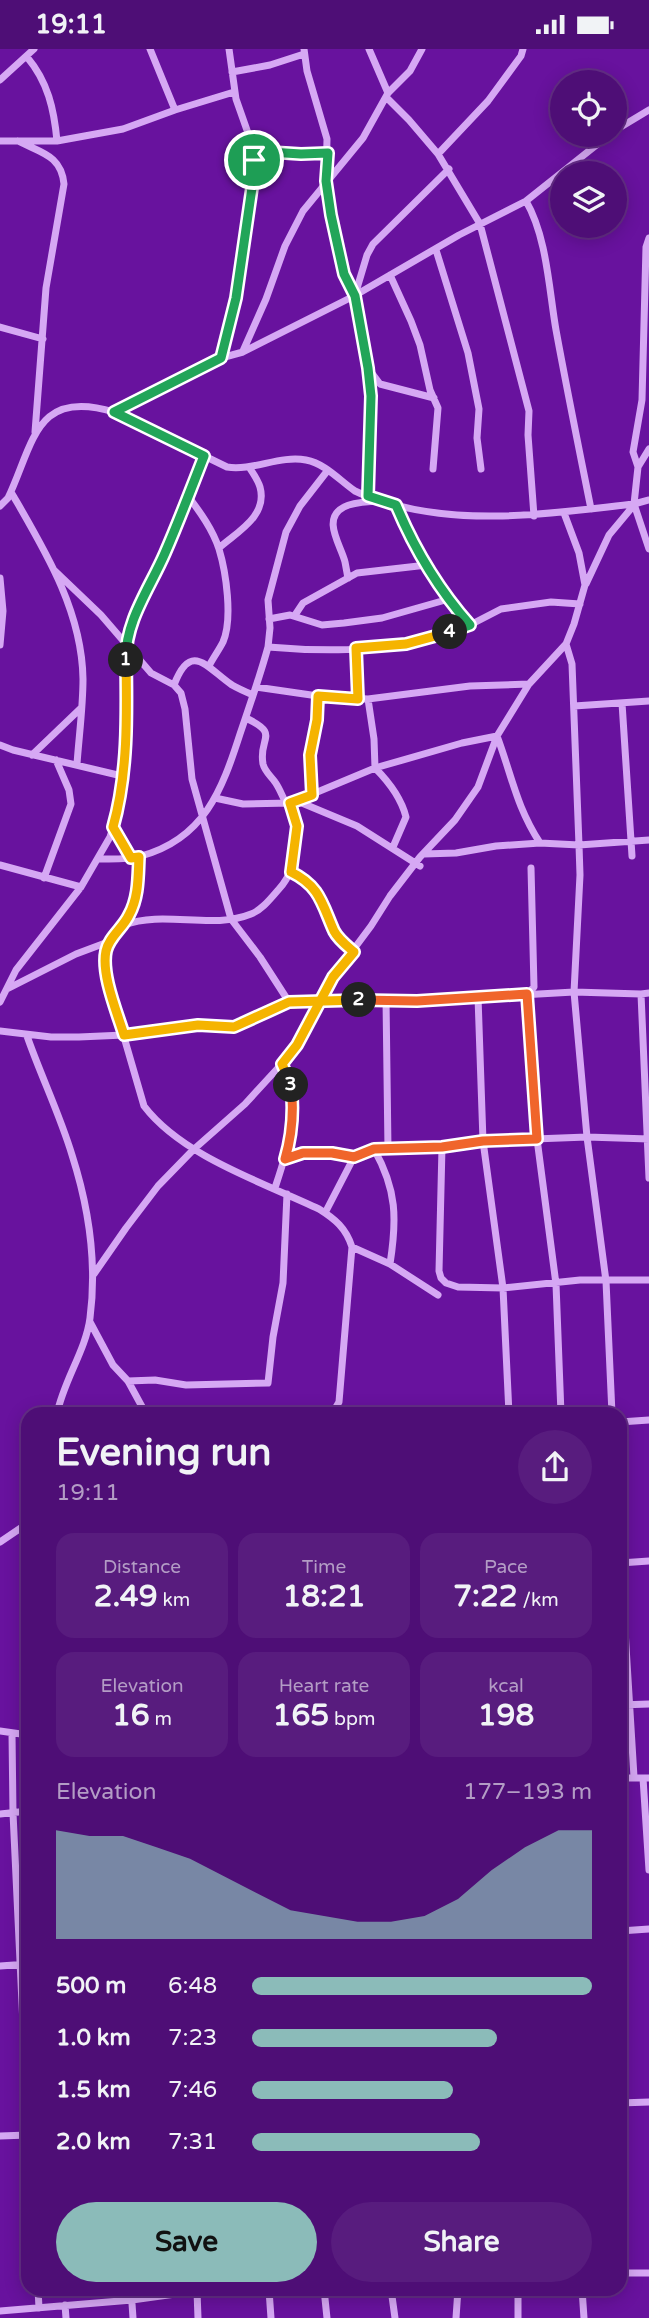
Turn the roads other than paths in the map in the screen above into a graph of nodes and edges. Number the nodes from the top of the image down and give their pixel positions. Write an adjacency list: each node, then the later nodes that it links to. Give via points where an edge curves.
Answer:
1 (34, 49): 8 (street)
2 (150, 49): 13 (street)
3 (229, 49): 9 (street)
4 (369, 49): 12 (street)
5 (422, 49): 12 (street, via 410,71)
6 (523, 49): 22 (street, via 488,101)
7 (304, 52): 9 (street); 21 (street)
8 (27, 57): 10 (street); 18 (street, via 46,85)
9 (232, 72): 11 (street)
10 (0, 80)
11 (234, 92): 13 (street); 20 (street)
12 (387, 95): 22 (street); 24 (street, via 363,138)
13 (175, 110): 18 (street, via 122,129)
14 (649, 110): 15 (street)
15 (627, 123)
16 (0, 141): 17 (street)
17 (18, 141): 18 (street); 32 (street, via 54,159 64,184 46,288)
18 (57, 141)
19 (594, 147): 25 (street)
20 (254, 151): 21 (street); 34 (street, via 238,283)
21 (328, 153): 24 (street)
22 (438, 154): 23 (street)
23 (449, 169): 26 (street); 30 (street, via 373,244)
24 (326, 181): 30 (street, via 344,274); 33 (street, via 289,236)
25 (526, 201): 26 (street); 54 (street, via 545,260)
26 (480, 224): 28 (street); 56 (street, via 529,411)
27 (649, 238): 42 (street, via 642,400 633,452)
28 (436, 250): 29 (street); 45 (street, via 468,353 479,409)
29 (390, 275): 30 (street); 36 (street, via 411,321)
30 (355, 296): 33 (street); 35 (street)
31 (0, 327): 32 (street)
32 (43, 339): 38 (street)
33 (243, 352): 34 (street)
34 (221, 358): 37 (street)
35 (368, 368): 36 (street, via 380,384); 48 (street)
36 (434, 398): 43 (street, via 438,408)
37 (114, 412): 38 (street, via 82,405 64,408 44,420); 40 (street)
38 (35, 433): 46 (street)
39 (649, 449): 42 (street)
40 (204, 456): 41 (street, via 227,467); 47 (street)
41 (249, 467): 44 (street, via 298,459); 57 (street, via 260,486 256,515)
42 (638, 467): 51 (street)
43 (433, 469)
44 (328, 470): 48 (street); 67 (street, via 286,532 268,600)
45 (481, 470)
46 (11, 492): 53 (street); 60 (street)
47 (188, 496): 57 (street); 69 (street)
48 (368, 496): 49 (street)
49 (381, 501): 52 (street); 62 (street, via 338,511 334,535)
50 (649, 501): 51 (street)
51 (634, 504): 54 (street); 58 (street); 63 (street, via 609,535)
52 (396, 505): 56 (street, via 461,515); 59 (street)
53 (0, 506)
54 (591, 509): 55 (street)
55 (564, 513): 56 (street); 63 (street)
56 (534, 516)
57 (219, 548): 74 (street, via 228,622 224,641)
58 (649, 549)
59 (428, 565): 62 (street); 64 (street)
60 (55, 571): 69 (street); 85 (street, via 78,635)
61 (0, 578): 71 (street)
62 (348, 578): 66 (street, via 303,603)
63 (585, 585): 65 (street)
64 (449, 599): 66 (street, via 382,618 344,623 322,625); 68 (street)
65 (580, 604): 68 (street, via 551,602 501,609); 70 (street)
66 (295, 615): 67 (street)
67 (269, 619): 72 (street)
68 (470, 625): 73 (street, via 425,641)
69 (125, 644): 76 (street, via 151,673); 93 (street)
70 (566, 644): 75 (street); 84 (street)
71 (0, 645)
72 (268, 647): 73 (street); 77 (street)
73 (356, 648): 80 (street)
74 (209, 666): 76 (street, via 190,661); 78 (street)
75 (529, 684): 81 (street); 87 (street)
76 (174, 685): 97 (street, via 185,709 192,779)
77 (256, 687): 78 (street); 79 (street)
78 (253, 695): 86 (street)
79 (318, 696): 80 (street); 94 (street, via 310,755)
80 (358, 699): 81 (street)
81 (368, 699): 92 (street)
82 (649, 701): 83 (street)
83 (622, 703): 84 (street); 100 (street)
84 (574, 706): 102 (street)
85 (81, 708): 89 (street); 91 (street)
86 (246, 718): 95 (street); 96 (street, via 264,728 262,762)
87 (497, 736): 92 (street); 101 (street, via 519,806); 104 (street, via 478,787)
88 (0, 745): 89 (street)
89 (32, 755): 90 (street)
90 (56, 760): 91 (street); 112 (street, via 71,804)
91 (77, 764): 93 (street)
92 (375, 768): 94 (street); 103 (street, via 397,794 406,817)
93 (122, 776): 98 (street)
94 (312, 795): 96 (street)
95 (215, 798): 96 (street, via 243,804); 97 (street)
96 (291, 802): 103 (street, via 339,816); 111 (street, via 297,826)
97 (204, 816): 106 (street, via 186,834); 114 (street)
98 (113, 827): 106 (street); 107 (street)
99 (649, 840): 100 (street)
100 (632, 842): 102 (street); 105 (street)
101 (540, 843): 102 (street); 104 (street)
102 (579, 845): 119 (street)
103 (393, 847): 109 (street)
104 (424, 854): 117 (street)
105 (632, 856)
106 (135, 857): 107 (street); 115 (street, via 137,893)
107 (98, 859): 113 (street)
108 (0, 865): 112 (street)
109 (420, 866)
110 (531, 868): 121 (street, via 534,987)
111 (291, 872): 114 (street, via 253,914); 117 (street, via 317,892 335,933)
112 (44, 878): 113 (street)
113 (80, 887): 118 (street, via 16,969)
114 (230, 919): 115 (street, via 141,919); 126 (street)
115 (123, 926): 116 (street)
116 (108, 942): 118 (street); 128 (street, via 106,967)
117 (354, 952): 124 (street)
118 (6, 990): 125 (street)
119 (574, 992): 120 (street); 121 (street); 131 (street)
120 (645, 993): 133 (street)
121 (527, 994): 122 (street); 132 (street)
122 (478, 997): 123 (street); 134 (street)
123 (386, 999): 124 (street); 137 (street)
124 (321, 1001): 126 (street); 130 (street)
125 (0, 1002)
126 (289, 1002): 128 (street, via 234,1027 198,1025)
127 (0, 1031): 129 (street)
128 (124, 1035): 129 (street); 138 (street, via 144,1106)
129 (27, 1036): 147 (street, via 72,1156)
130 (282, 1064): 138 (street); 140 (street, via 293,1102)
131 (587, 1137): 132 (street); 133 (street); 149 (street)
132 (537, 1139): 134 (street); 150 (street)
133 (648, 1139): 141 (street)
134 (483, 1141): 135 (street); 151 (street)
135 (442, 1147): 137 (street); 151 (street, via 441,1278 458,1287)
136 (374, 1149): 137 (street); 139 (street); 146 (street, via 393,1195)
137 (388, 1149)
138 (193, 1150): 142 (street); 147 (street, via 158,1186)
139 (354, 1157): 140 (street, via 310,1153); 144 (street)
140 (285, 1159): 142 (street)
141 (649, 1178)
142 (275, 1188): 143 (street)
143 (287, 1193): 144 (street); 154 (street, via 283,1283 268,1383)
144 (325, 1213): 145 (street, via 348,1235)
145 (352, 1247): 146 (street); 157 (street)
146 (390, 1264): 152 (street)
147 (94, 1275): 153 (street)
148 (649, 1279): 149 (street)
149 (606, 1281): 150 (street); 160 (street)
150 (555, 1284): 151 (street); 159 (street)
151 (503, 1288): 158 (street)
152 (438, 1296)
153 (90, 1322): 154 (street); 155 (street)
154 (128, 1381): 156 (street)
155 (60, 1407)
156 (142, 1407)
157 (336, 1407)
158 (509, 1407)
159 (561, 1407)
160 (612, 1407)
161 (649, 1420): 162 (street)
162 (627, 1422)
163 (21, 1528): 164 (street)
164 (0, 1542)
165 (649, 1561): 166 (street)
166 (627, 1563)
167 (627, 1673): 169 (street)
168 (649, 1704): 169 (street)
169 (629, 1705): 173 (street)
170 (0, 1731): 171 (street)
171 (12, 1733): 172 (street); 177 (street)
172 (21, 1734)
173 (634, 1777): 174 (street); 175 (street)
174 (627, 1778)
175 (646, 1778): 179 (street)
176 (21, 1812): 177 (street)
177 (13, 1813): 178 (street); 182 (street)
178 (0, 1814)
179 (649, 1870)
180 (649, 1929): 181 (street)
181 (627, 1931)
182 (19, 1964): 183 (street); 184 (street)
183 (0, 1966)
184 (21, 2001)
185 (649, 2102): 186 (street)
186 (627, 2103)
187 (21, 2133): 188 (street)
188 (0, 2136)
189 (627, 2273): 190 (street)
190 (649, 2273)
191 (38, 2296): 203 (street)
192 (132, 2296): 201 (street)
193 (161, 2296): 201 (street)
194 (197, 2296): 207 (street)
195 (269, 2296): 208 (street)
196 (325, 2296): 209 (street)
197 (392, 2296): 210 (street)
198 (458, 2296): 211 (street)
199 (518, 2296): 212 (street)
200 (583, 2296): 213 (street)
201 (132, 2300): 202 (street); 206 (street)
202 (65, 2305): 203 (street); 205 (street)
203 (39, 2308): 204 (street)
204 (2, 2313)
205 (66, 2318)
206 (133, 2318)
207 (198, 2318)
208 (271, 2318)
209 (327, 2318)
210 (395, 2318)
211 (456, 2318)
212 (518, 2318)
213 (584, 2318)

